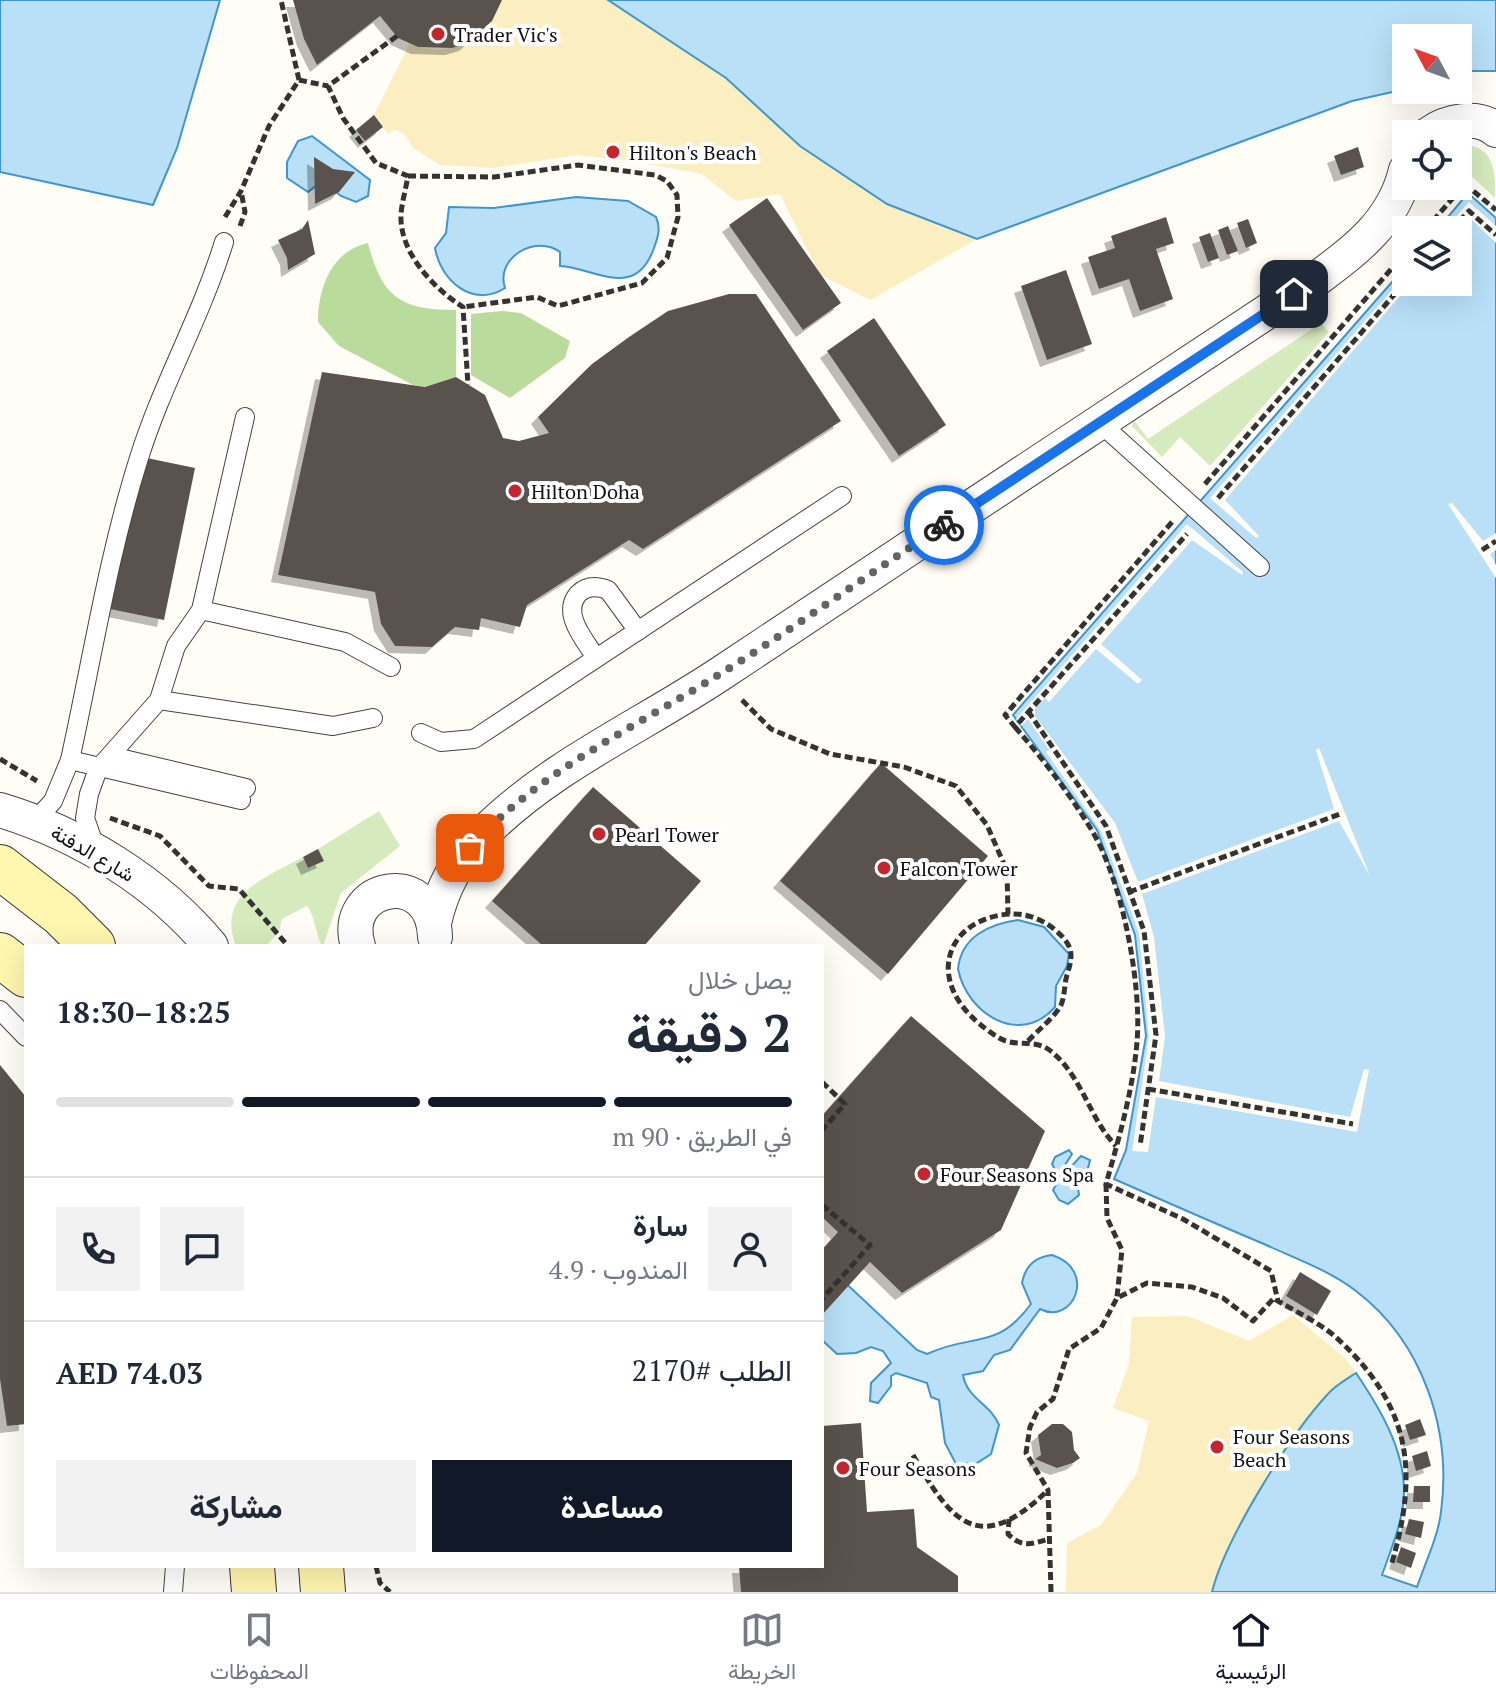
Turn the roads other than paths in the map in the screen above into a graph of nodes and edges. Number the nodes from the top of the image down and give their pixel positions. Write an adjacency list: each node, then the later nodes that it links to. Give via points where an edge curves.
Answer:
1 (1472, 122): 2 (street)
2 (1496, 130)
3 (1395, 200): 6 (street, via 1354,251)
4 (224, 242): 16 (lane, via 134,475)
5 (245, 417): 9 (lane)
6 (1100, 423): 8 (lane); 22 (street, via 585,757 513,807)
7 (842, 496): 10 (lane)
8 (1260, 567)
9 (201, 610): 12 (lane, via 345,642); 13 (lane, via 176,646)
10 (638, 631): 11 (lane); 11 (lane, via 608,590 583,590 572,613)
11 (596, 658): 15 (lane, via 474,739 441,742)
12 (391, 667)
13 (159, 700): 14 (lane, via 333,726); 17 (lane)
14 (373, 718)
15 (421, 733)
16 (70, 760): 17 (lane); 20 (lane, via 53,801)
17 (104, 762): 18 (lane); 21 (lane, via 85,818)
18 (243, 794)
19 (0, 810): 20 (street, شارع الدفنة)
20 (35, 821): 21 (street, شارع الدفنة)
21 (100, 853): 28 (street, شارع الدفنة, via 135,876)
22 (458, 863): 24 (street); 25 (street, via 442,891)
23 (0, 867): 27 (main road)
24 (406, 892): 25 (street, via 427,907); 26 (street, via 375,896 360,910)
25 (433, 934)
26 (352, 941)
27 (91, 944)
28 (209, 944)
29 (0, 955): 30 (main road)
30 (24, 973)
31 (0, 1010): 32 (lane)
32 (24, 1035)
33 (175, 1568): 36 (lane)
34 (252, 1568): 37 (main road)
35 (321, 1568): 38 (main road)
36 (173, 1592)
37 (254, 1592)
38 (323, 1592)

